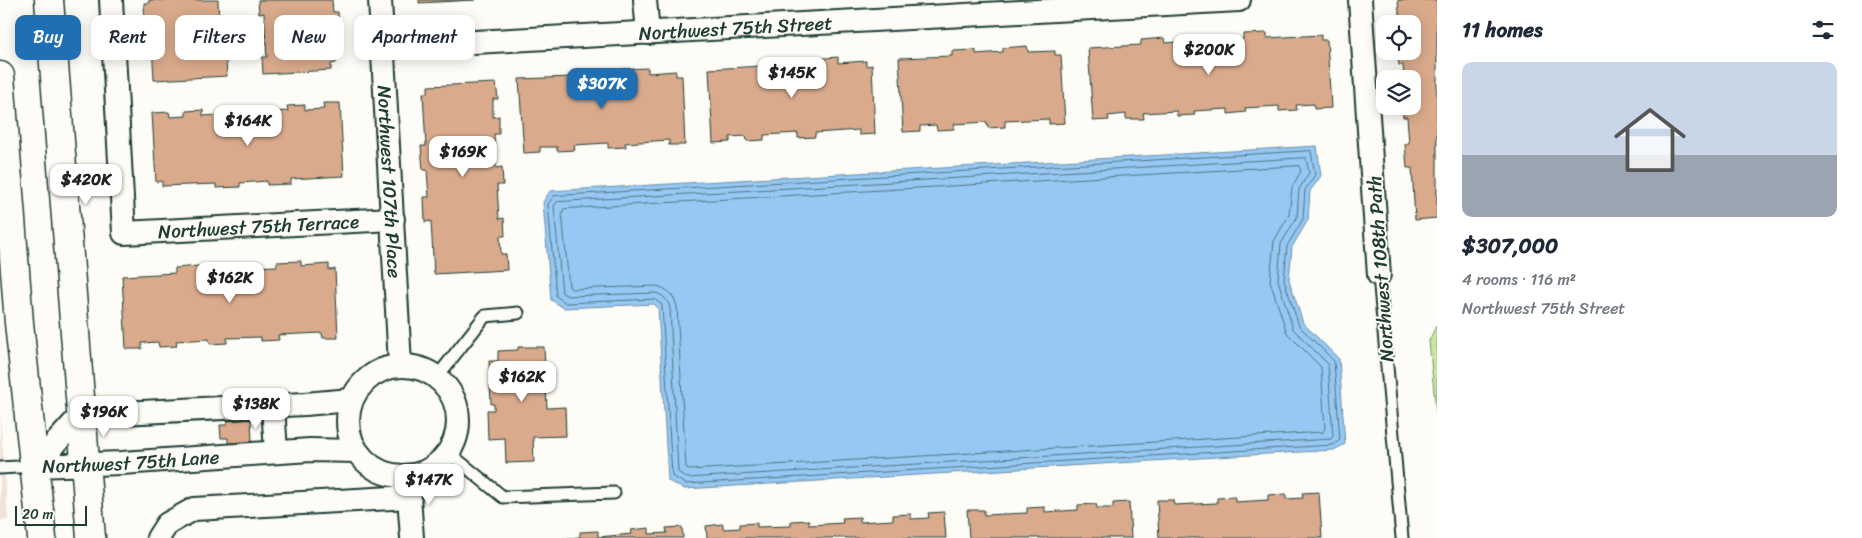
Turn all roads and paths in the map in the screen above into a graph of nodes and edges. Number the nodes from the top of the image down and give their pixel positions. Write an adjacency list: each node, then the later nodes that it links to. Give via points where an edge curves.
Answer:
1 (49, 0): 20 (main road)
2 (111, 0): 13 (street, Northwest 75th Terrace, via 124,233)
3 (380, 0): 8 (street, Northwest 107th Place)
4 (645, 0): 9 (street)
5 (1239, 0): 7 (street, Northwest 75th Street)
6 (1360, 0): 14 (street, Northwest 108th Path)
7 (1085, 4): 9 (street, Northwest 75th Street)
8 (381, 15)
9 (648, 33): 10 (street, Northwest 75th Street)
10 (475, 42)
11 (383, 60): 13 (street, Northwest 107th Place)
12 (0, 88): 25 (main road)
13 (392, 219): 16 (street, Northwest 107th Place)
14 (1379, 275): 33 (lane, Northwest 108th Path)
15 (518, 313): 17 (lane, via 485,316)
16 (400, 365): 17 (street, via 426,370); 18 (street, via 384,368 371,376 359,386)
17 (437, 377): 23 (street, via 449,389 459,421)
18 (351, 400): 19 (street); 21 (street, via 347,430)
19 (273, 406): 20 (street); 22 (street)
20 (81, 415): 24 (main road); 25 (street, Northwest 75th Lane)
21 (356, 451): 22 (street, Northwest 75th Lane); 27 (street, via 375,469)
22 (276, 452): 24 (street, Northwest 75th Lane)
23 (449, 453): 27 (street); 28 (lane, via 503,497)
24 (85, 464): 25 (street, Northwest 75th Lane); 31 (main road)
25 (34, 466): 26 (lane); 30 (main road)
26 (0, 468)
27 (409, 487): 29 (street, via 194,509); 32 (street)
28 (614, 493)
29 (162, 531)
30 (42, 538)
31 (91, 538)
32 (412, 538)
33 (1402, 538)

